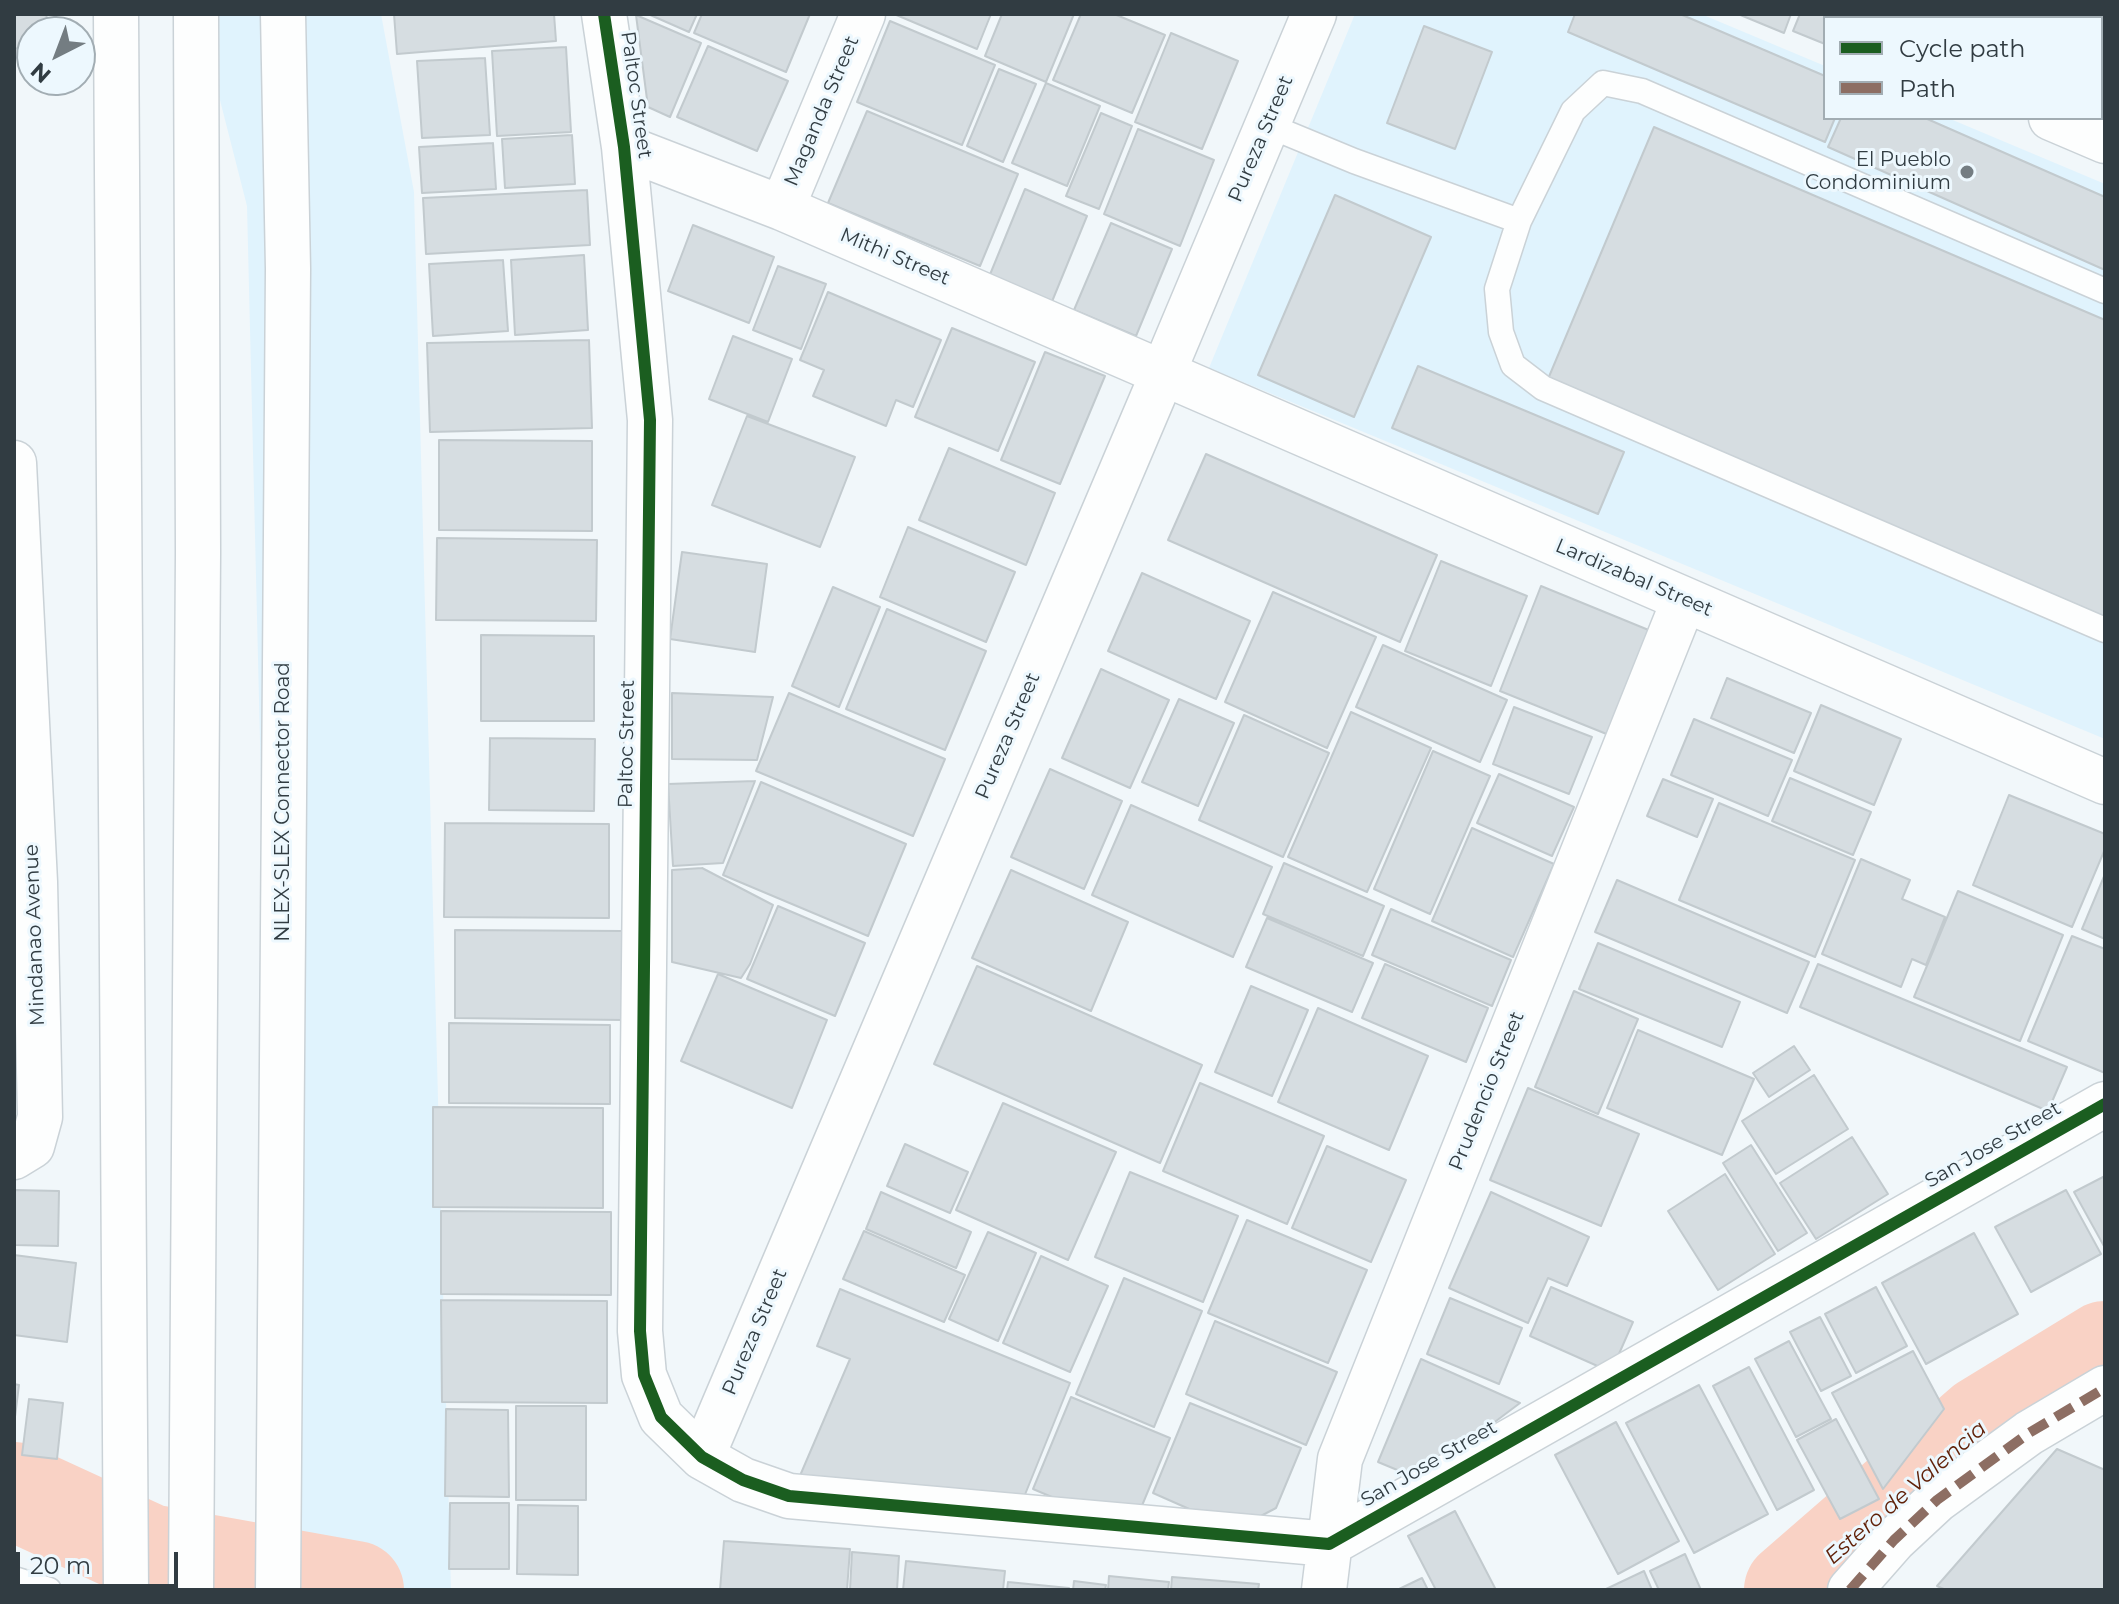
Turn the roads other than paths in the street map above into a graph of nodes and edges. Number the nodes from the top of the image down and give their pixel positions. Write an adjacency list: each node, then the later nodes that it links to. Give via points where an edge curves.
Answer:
1 (116, 14): 26 (main road)
2 (196, 14): 27 (main road)
3 (283, 14): 28 (main road, NLEX-SLEX Connector Road, via 288,269)
4 (604, 14): 10 (main road, Paltoc Street)
5 (863, 14): 11 (main road, Maganda Street)
6 (1314, 14): 8 (main road, Pureza Street)
7 (2056, 120): 9 (main road)
8 (1267, 125): 12 (lane); 14 (main road, Pureza Street)
9 (2105, 141)
10 (624, 147): 11 (main road, Mithi Street); 22 (main road, Paltoc Street, via 650,420 640,1331 644,1375 661,1417)
11 (782, 208): 14 (main road, Mithi Street)
12 (1519, 221): 13 (lane, via 1573,111 1603,83 1642,91); 17 (lane, via 1497,289 1501,332 1513,365 1543,388)
13 (2105, 291)
14 (1163, 373): 16 (main road, Lardizabal Street); 22 (main road, Pureza Street)
15 (14, 463): 20 (main road, Mindanao Avenue, via 35,882 40,1117 32,1146)
16 (1684, 600): 18 (main road, Lardizabal Street); 23 (main road, Prudencio Street, via 1340,1459)
17 (2105, 630)
18 (2105, 782)
19 (2105, 1104): 23 (main road, San Jose Street)
20 (14, 1157)
21 (2105, 1388): 30 (main road, via 2029,1433 1937,1500)
22 (702, 1457): 23 (main road, via 743,1480 789,1496)
23 (1329, 1544): 29 (main road, Prudencio Street)
24 (14, 1579): 25 (lane)
25 (49, 1590)
26 (126, 1590)
27 (191, 1590)
28 (278, 1590)
29 (1324, 1590)
30 (1850, 1590)

